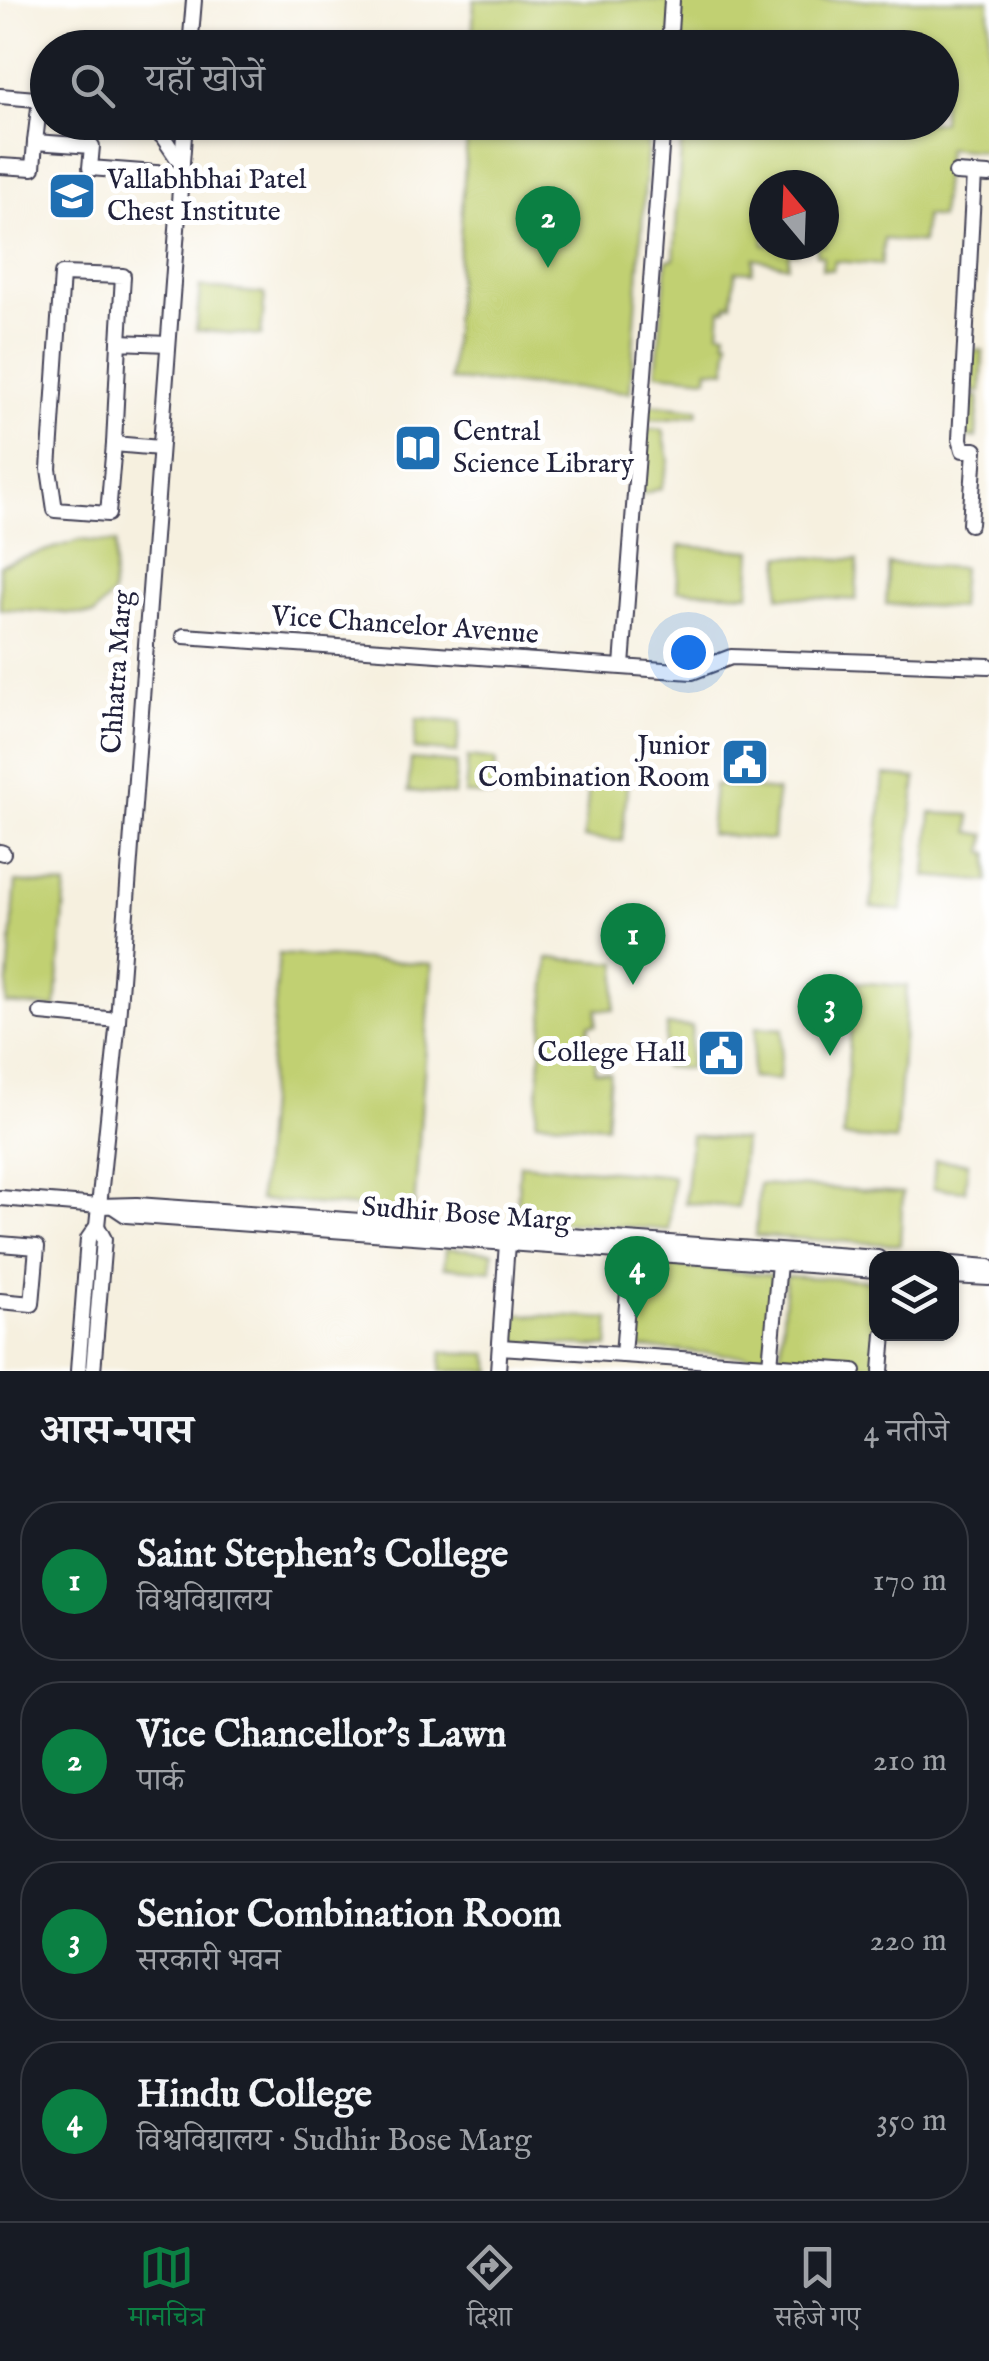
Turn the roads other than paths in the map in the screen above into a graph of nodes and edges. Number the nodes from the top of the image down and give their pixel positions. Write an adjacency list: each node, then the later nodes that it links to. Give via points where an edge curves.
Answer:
1 (194, 0): 3 (street)
2 (672, 0): 4 (street)
3 (192, 30)
4 (670, 30)
5 (0, 96): 6 (street)
6 (30, 98)
7 (165, 140): 12 (street)
8 (184, 140): 12 (street, Chhatra Marg)
9 (662, 140): 21 (street)
10 (35, 142): 11 (street, via 33,168); 12 (street, via 92,146 90,168)
11 (0, 166)
12 (182, 171): 16 (street, Chhatra Marg)
13 (956, 173): 14 (street)
14 (981, 175): 19 (street, via 960,439 963,450 975,450 968,524)
15 (120, 342): 16 (street); 17 (street); 17 (street, via 122,276 62,274 49,469 56,510 108,514)
16 (168, 344): 18 (street, Chhatra Marg)
17 (114, 444): 18 (street)
18 (160, 448): 24 (street, Chhatra Marg)
19 (989, 525)
20 (184, 636): 21 (street, Vice Chancelor Avenue)
21 (622, 666): 22 (street, Vice Chancelor Avenue, via 695,671 731,657)
22 (989, 666)
23 (41, 1013): 24 (street)
24 (118, 1020): 26 (street, Chhatra Marg)
25 (0, 1198): 26 (street, Sudhir Bose Marg)
26 (107, 1206): 27 (street, Chhatra Marg); 29 (street, Sudhir Bose Marg, via 126,1215); 31 (street, Sudhir Bose Marg)
27 (97, 1226): 43 (street, Chhatra Marg, via 88,1239); 44 (street, Chhatra Marg, via 104,1239)
28 (0, 1244): 38 (street, via 37,1247 32,1304)
29 (506, 1248): 30 (street, Sudhir Bose Marg); 40 (street)
30 (631, 1253): 32 (street, Sudhir Bose Marg); 41 (street)
31 (869, 1257)
32 (778, 1263): 35 (street, Sudhir Bose Marg); 42 (street)
33 (959, 1265): 34 (street)
34 (989, 1267)
35 (869, 1270)
36 (959, 1276): 37 (street)
37 (989, 1278)
38 (0, 1301)
39 (884, 1341): 47 (street)
40 (500, 1347): 41 (street); 45 (street)
41 (623, 1355): 42 (street)
42 (770, 1365): 46 (street)
43 (78, 1371)
44 (93, 1371)
45 (498, 1371)
46 (854, 1371)
47 (882, 1371)

